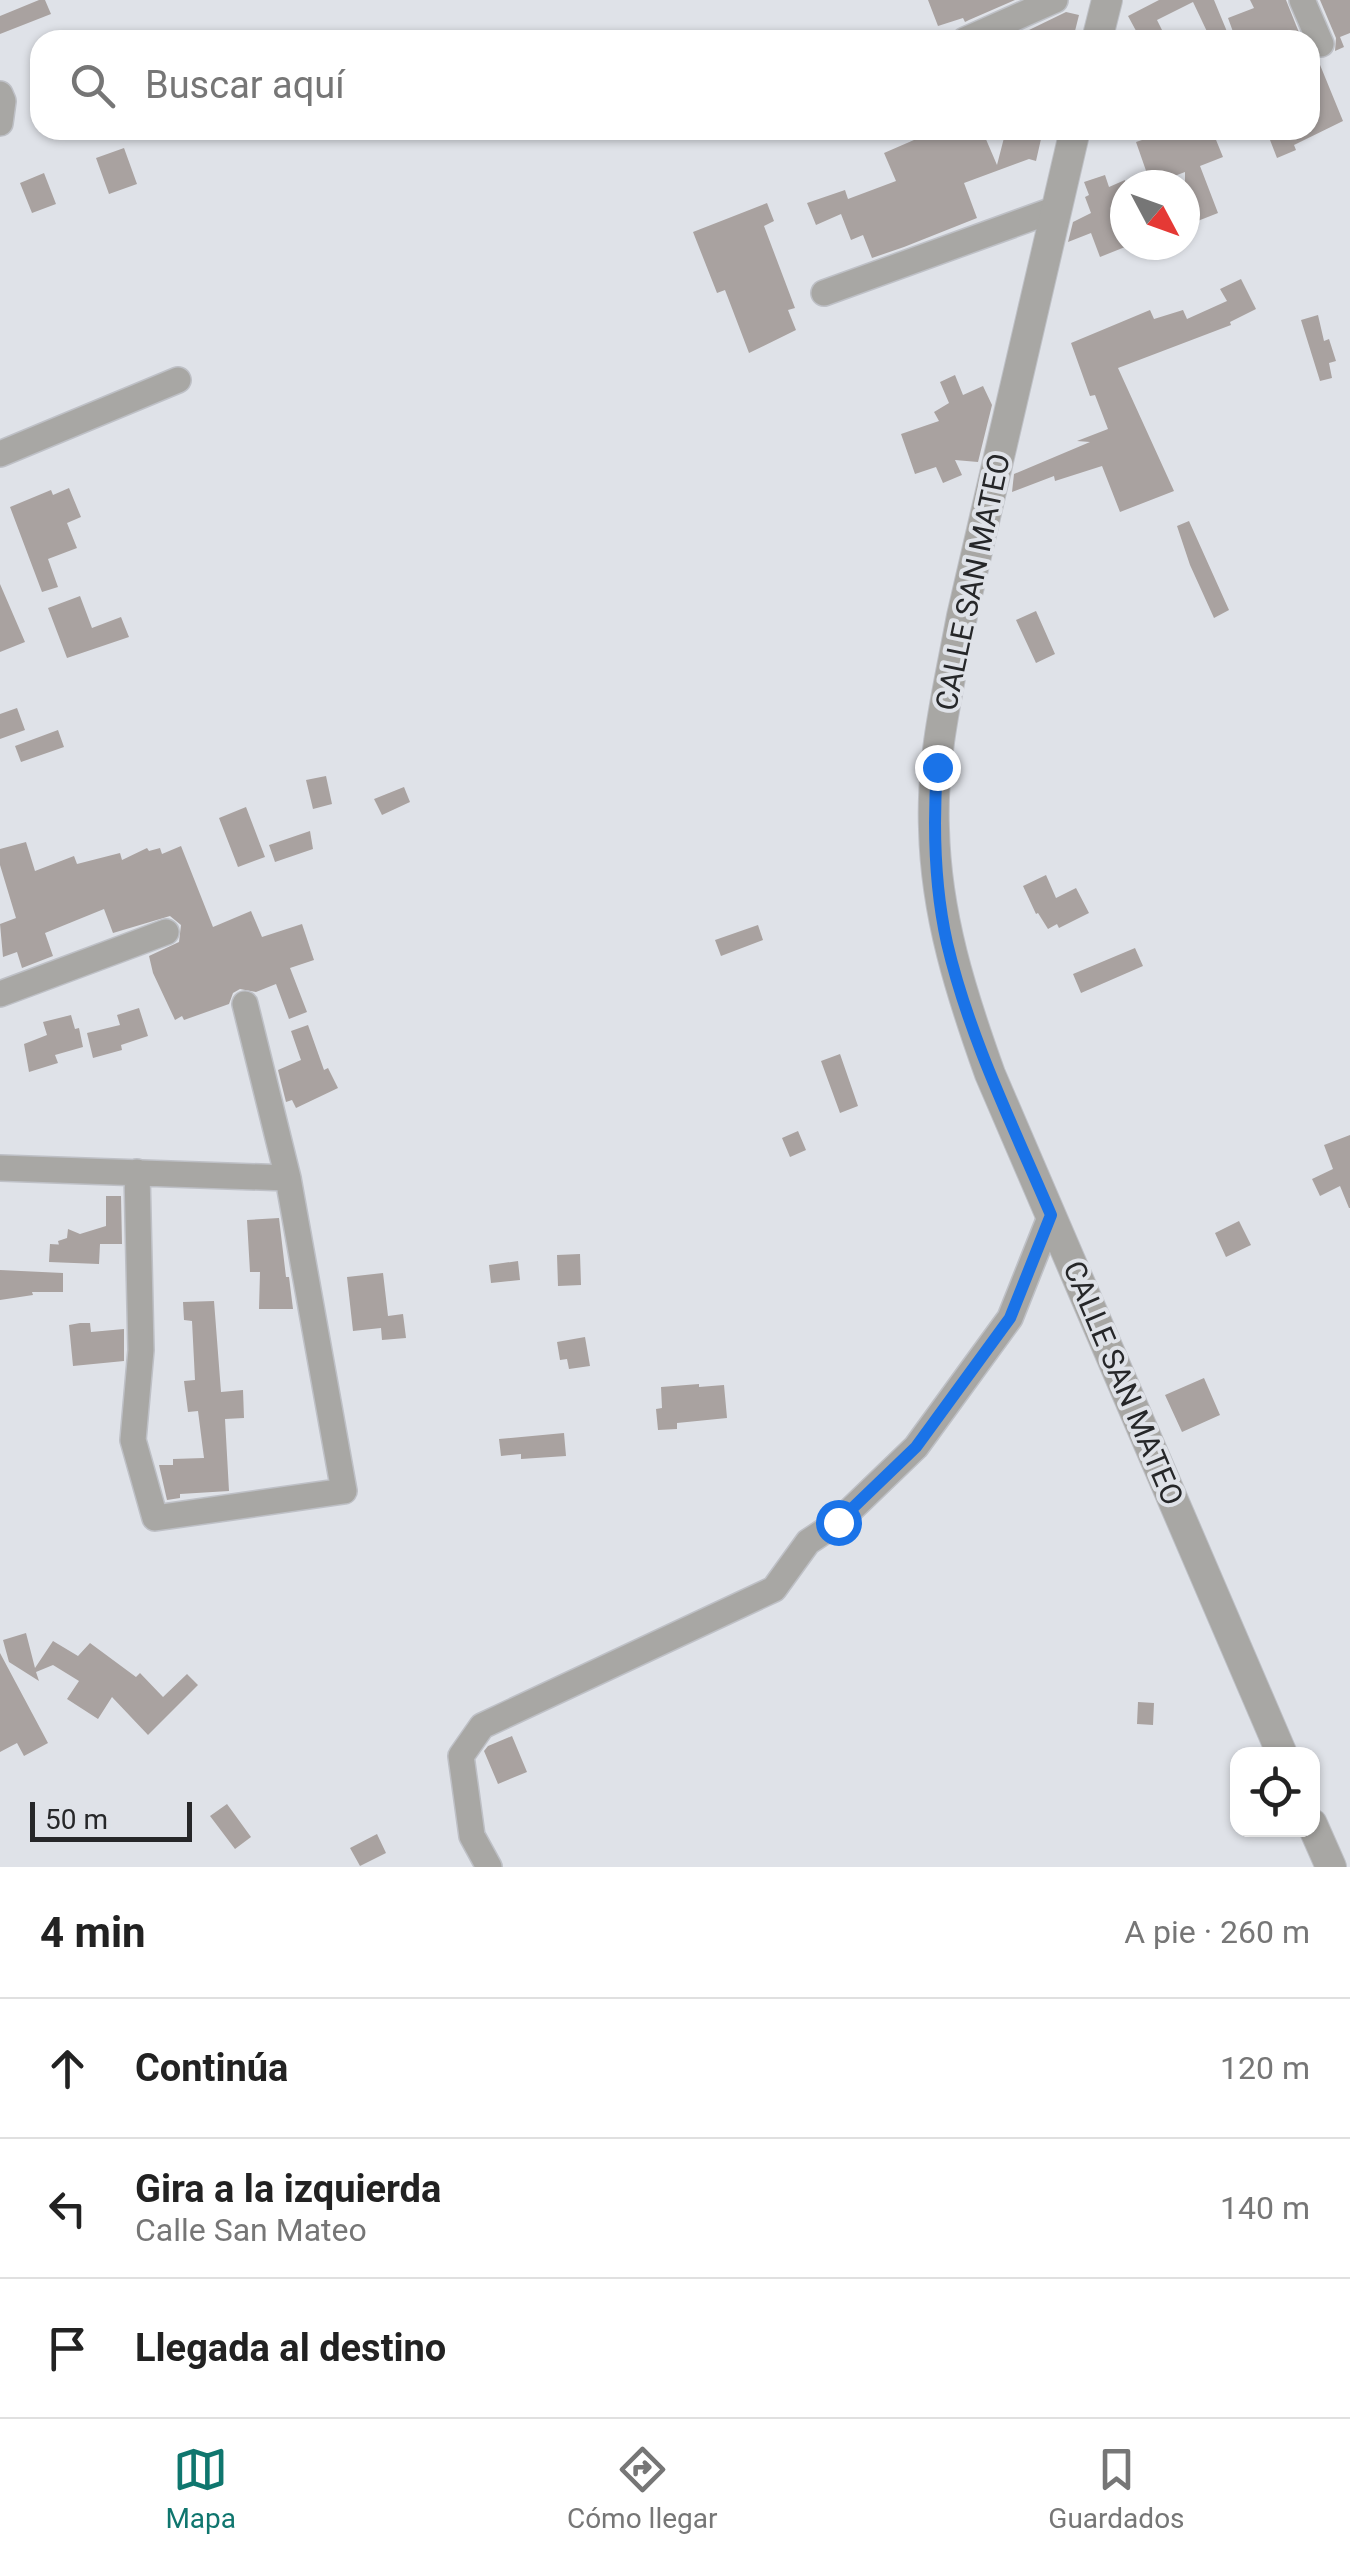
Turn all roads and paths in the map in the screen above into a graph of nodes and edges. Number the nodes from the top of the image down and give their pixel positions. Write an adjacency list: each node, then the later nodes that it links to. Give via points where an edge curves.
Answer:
1 (1055, 0): 4 (street)
2 (1106, 0): 5 (street)
3 (1302, 0): 6 (street)
4 (1016, 28)
5 (1099, 30)
6 (1315, 30)
7 (0, 94): 8 (street)
8 (1, 122)
9 (1073, 140): 10 (street, CALLE SAN MATEO)
10 (1056, 209): 11 (street); 20 (street, CALLE SAN MATEO, via 962,616 933,826 946,940 962,996)
11 (824, 293)
12 (178, 380): 13 (street)
13 (0, 454)
14 (166, 932): 15 (street)
15 (0, 994)
16 (246, 1004): 19 (street)
17 (0, 1168): 18 (street)
18 (136, 1172): 19 (street); 19 (street, via 142,1350 133,1440 155,1518 344,1491)
19 (288, 1178)
20 (1051, 1215): 21 (street, CALLE SAN MATEO); 23 (street, via 1010,1318 916,1447 808,1542 774,1589 482,1726 461,1756 472,1836)
21 (1279, 1747)
22 (1318, 1837): 24 (street)
23 (489, 1867)
24 (1331, 1867)

